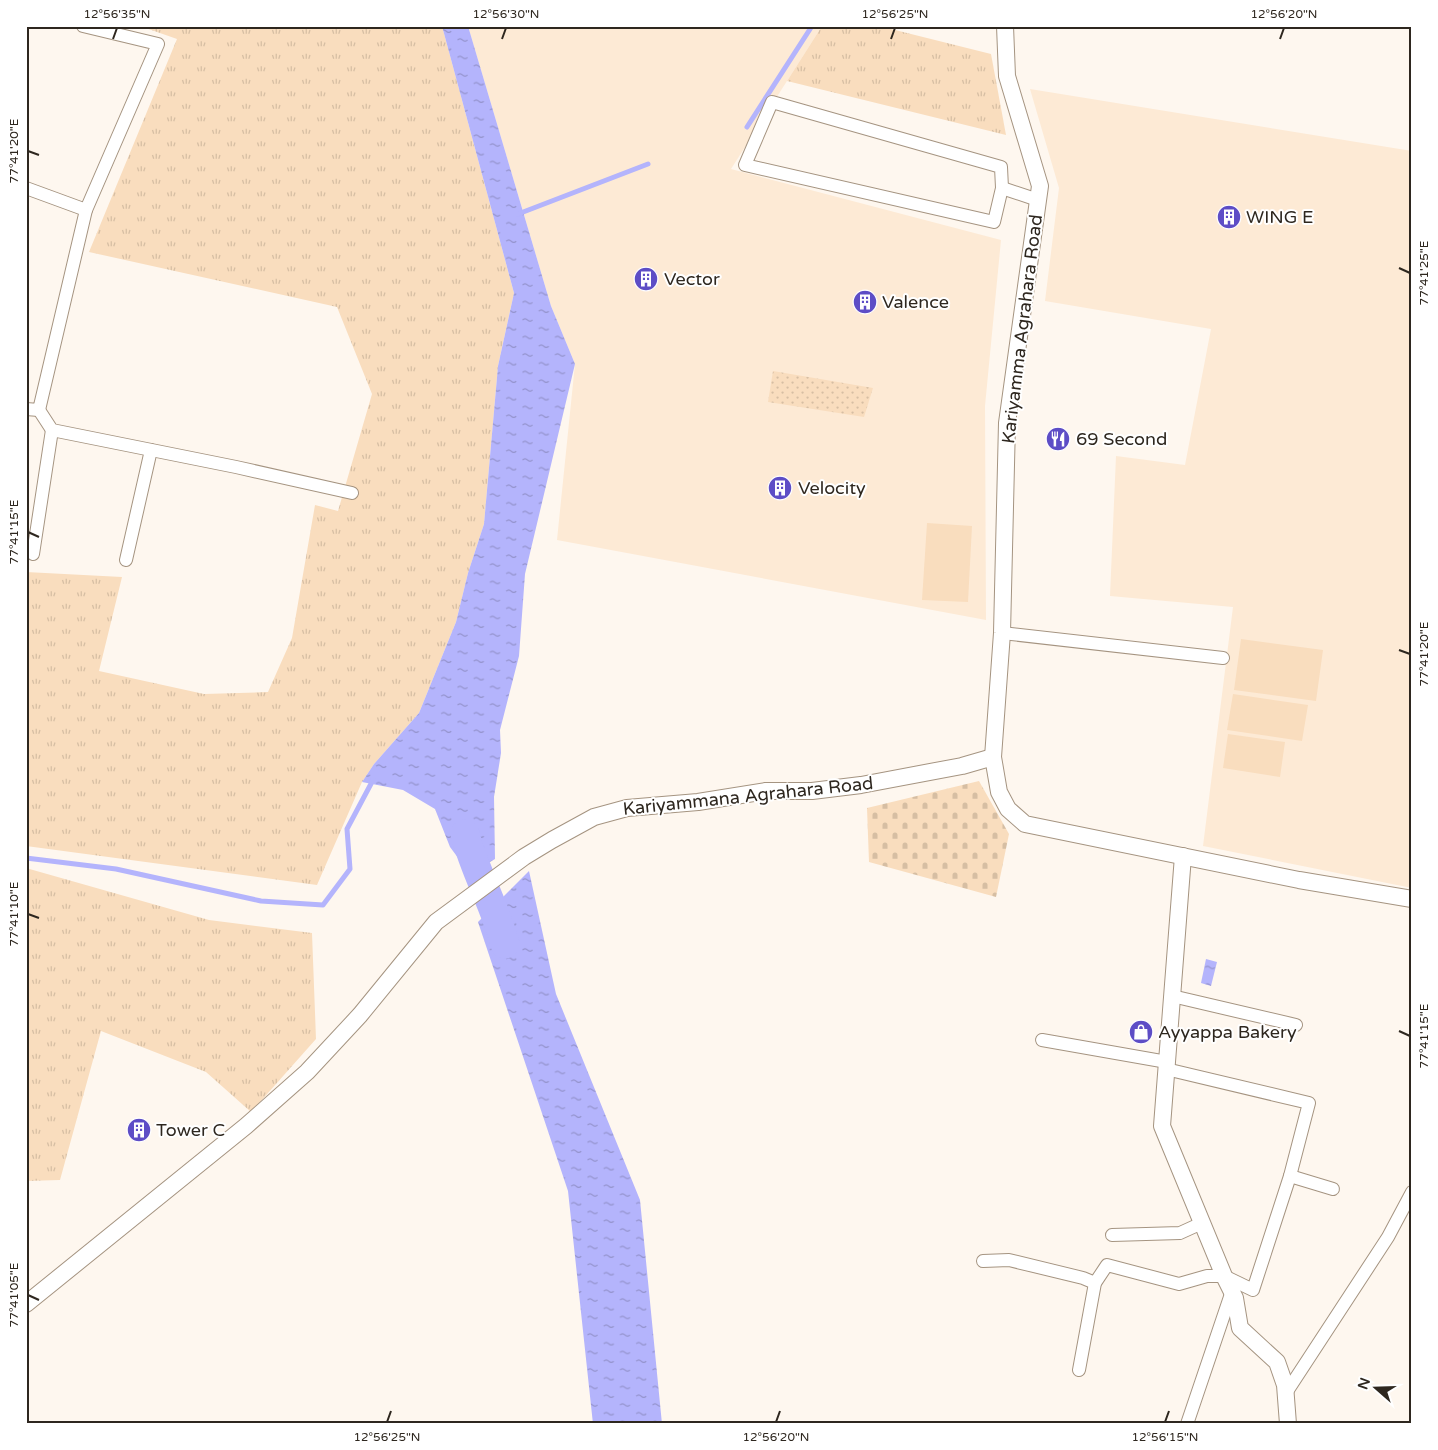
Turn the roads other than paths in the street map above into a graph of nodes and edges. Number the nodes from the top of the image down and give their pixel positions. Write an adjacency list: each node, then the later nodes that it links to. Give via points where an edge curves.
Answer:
1 (83, 26): 6 (street, via 158,44)
2 (1005, 26): 5 (street, Kariyamma Agrahara Road, via 1007,76 1040,186)
3 (26, 188): 6 (street)
4 (1002, 188): 4 (street, via 994,222 746,164 772,102 1001,167); 5 (street)
5 (1038, 200): 13 (street, Kariyamma Agrahara Road, via 1007,423)
6 (86, 210): 7 (street)
7 (32, 410): 8 (street)
8 (52, 430): 9 (street); 11 (street)
9 (151, 450): 10 (street); 12 (street)
10 (352, 493)
11 (33, 554)
12 (126, 560)
13 (1002, 633): 14 (street); 15 (street, Kariyamma Agrahara Road)
14 (1223, 658)
15 (993, 757): 16 (street, Kariyamma Agrahara Road, via 999,792 1008,809 1025,824); 31 (street, Kariyammana Agrahara Road, via 861,785 812,791 766,791 698,802 627,808 594,817 524,858 436,922 360,1015 307,1072 246,1126)
16 (1183, 856): 17 (street, Kariyamma Agrahara Road); 18 (street)
17 (1412, 900)
18 (1172, 996): 19 (street); 21 (street)
19 (1296, 1025)
20 (1042, 1040): 21 (street)
21 (1166, 1065): 22 (street, via 1309,1103); 25 (street, via 1162,1126)
22 (1290, 1176): 23 (street); 28 (street, via 1253,1290)
23 (1333, 1189)
24 (1412, 1192): 33 (street, via 1388,1237)
25 (1202, 1223): 26 (street, via 1180,1233); 28 (street)
26 (1112, 1235)
27 (983, 1261): 29 (street, via 1009,1260 1083,1278)
28 (1224, 1276): 29 (street, via 1207,1276 1179,1284 1107,1265); 30 (street)
29 (1095, 1284): 32 (street)
30 (1232, 1291): 33 (street, via 1240,1328 1278,1362); 34 (street)
31 (26, 1304)
32 (1078, 1370)
33 (1286, 1393): 35 (street)
34 (1187, 1424)
35 (1288, 1424)

